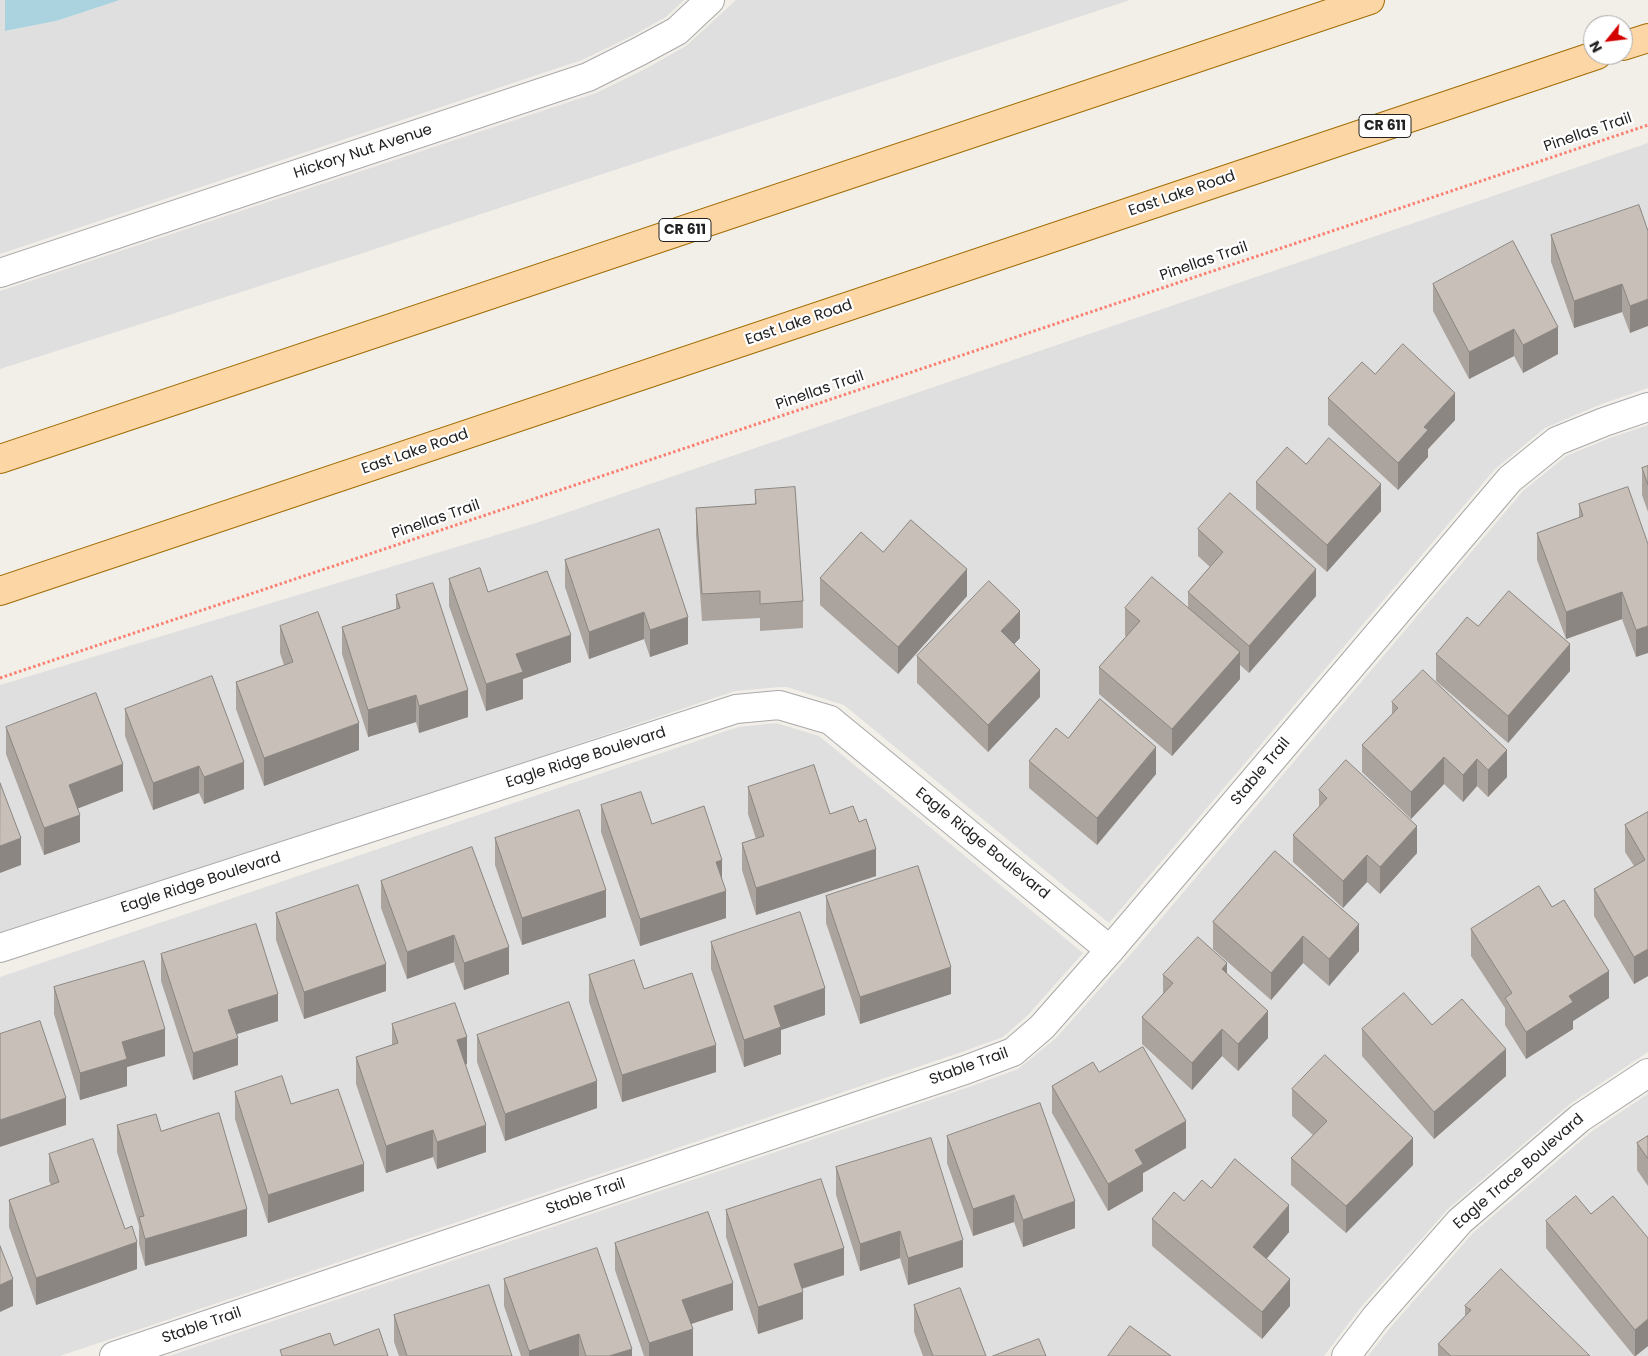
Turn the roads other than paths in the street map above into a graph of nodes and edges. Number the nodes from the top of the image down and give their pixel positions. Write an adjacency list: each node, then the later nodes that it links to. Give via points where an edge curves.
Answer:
1 (710, 0): 6 (street, Hickory Nut Avenue, via 677,30 588,77)
2 (1370, 0): 8 (main road, CR 611)
3 (1648, 38): 4 (main road)
4 (1633, 43)
5 (1583, 60): 9 (main road, East Lake Road / CR 611)
6 (0, 273)
7 (1648, 407): 11 (street, Stable Trail, via 1557,441 1510,479)
8 (0, 459)
9 (0, 591)
10 (0, 948): 11 (street, Eagle Ridge Boulevard, via 736,709 779,704 830,720)
11 (1110, 950): 13 (street, Stable Trail, via 1042,1027 1013,1052)
12 (1648, 1073): 14 (street, Eagle Trace Boulevard, via 1580,1118 1460,1221)
13 (114, 1356)
14 (1346, 1356)

